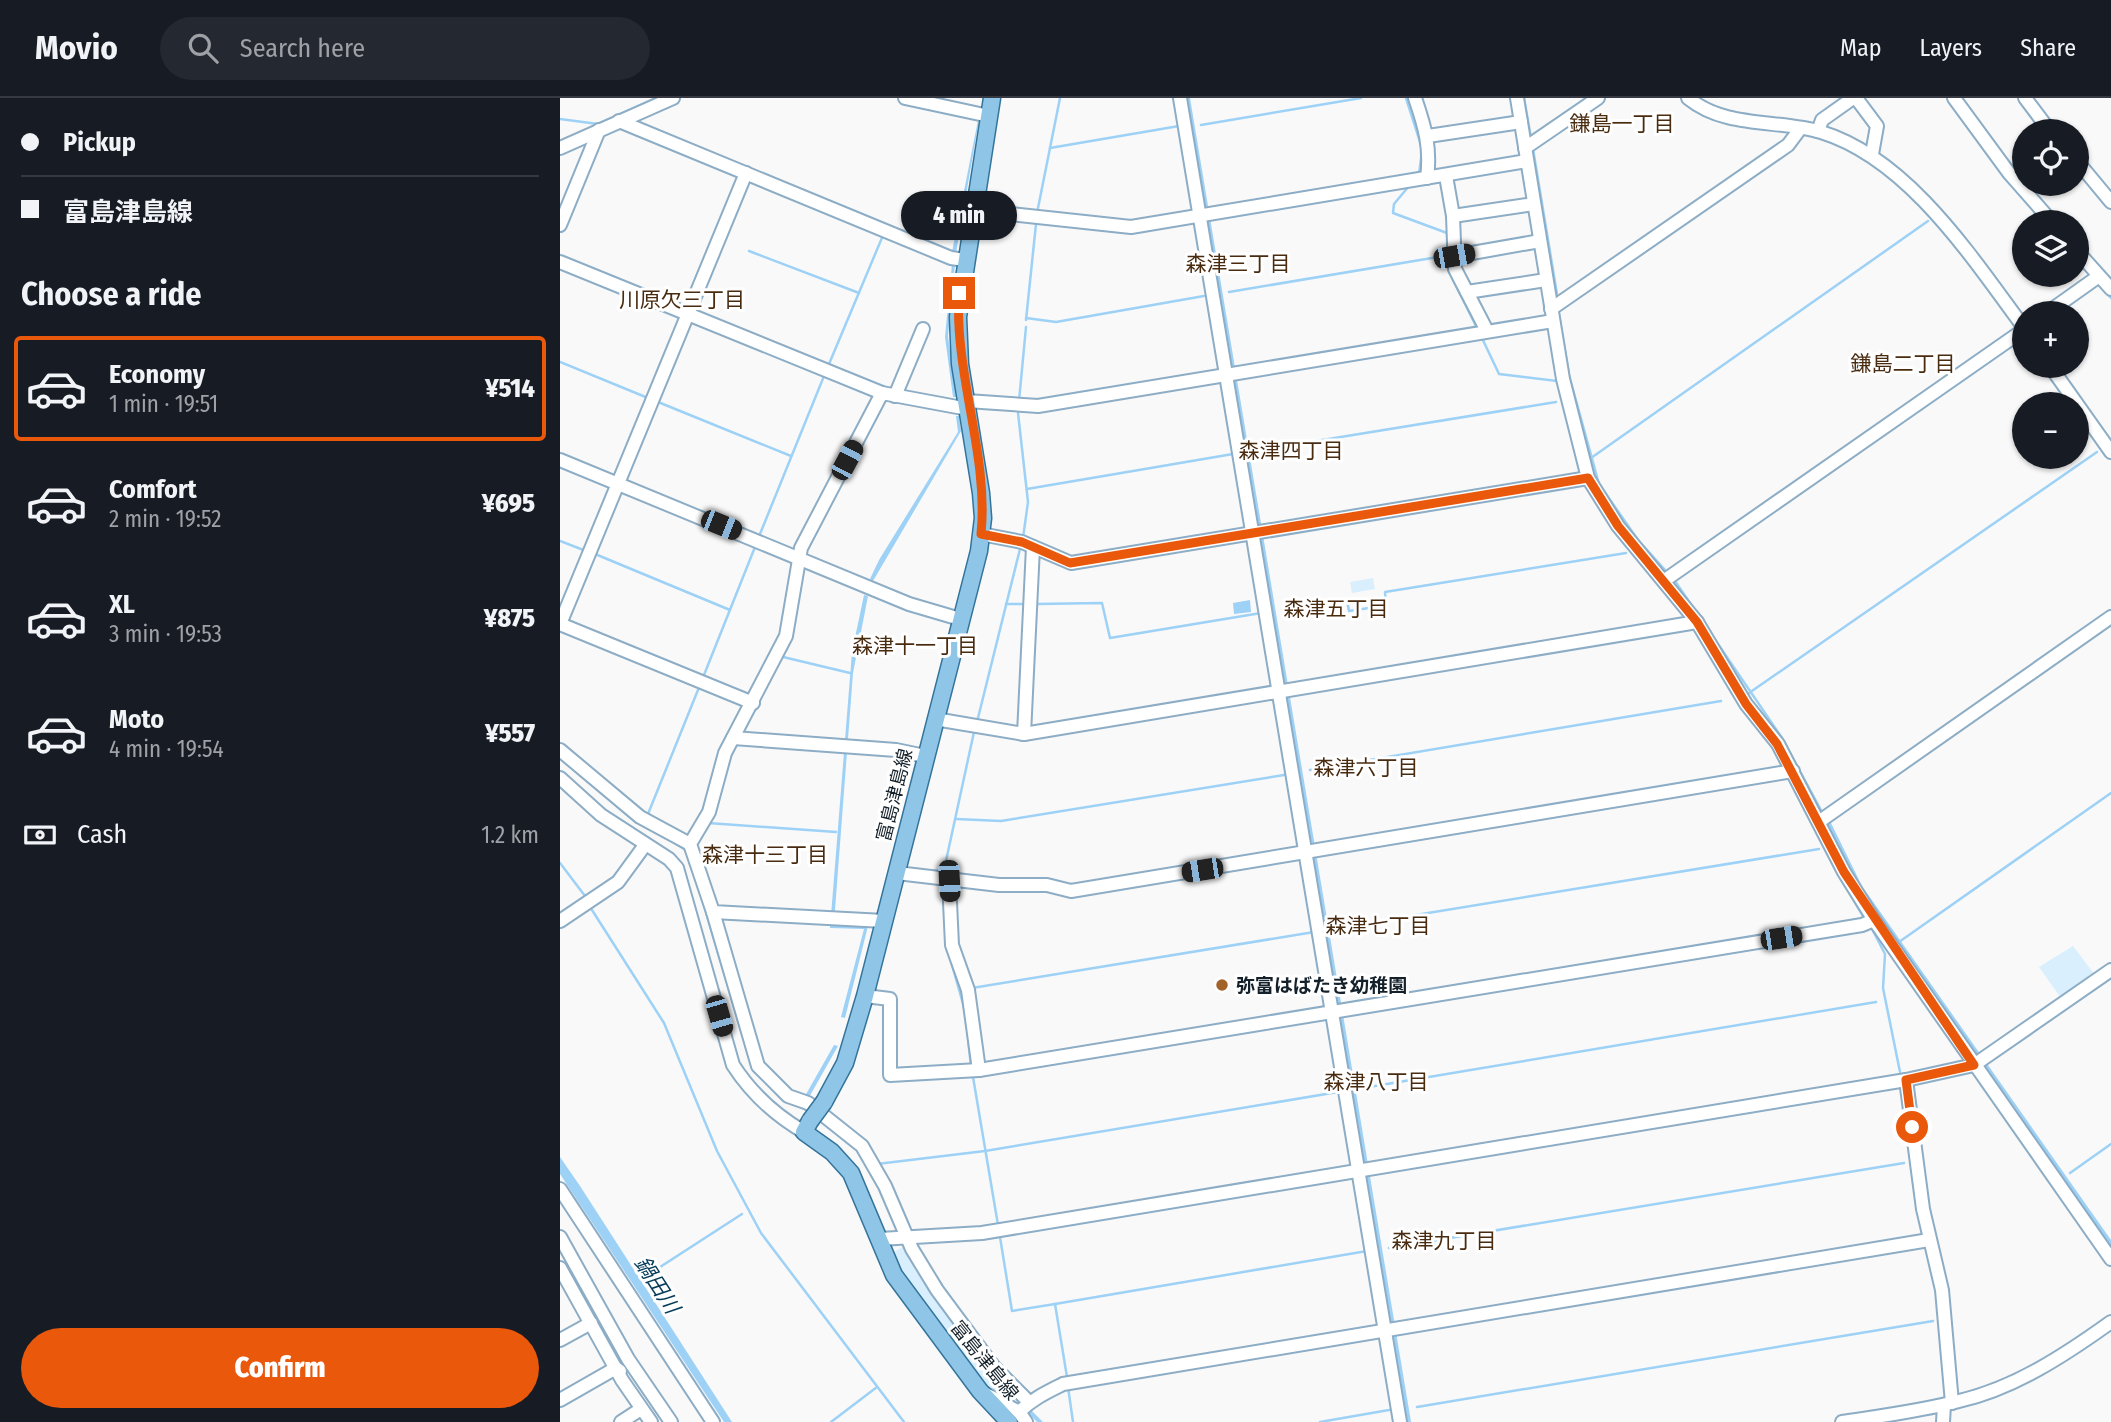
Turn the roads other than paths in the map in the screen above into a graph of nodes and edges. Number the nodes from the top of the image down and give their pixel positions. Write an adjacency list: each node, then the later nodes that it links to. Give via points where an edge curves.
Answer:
1 (673, 98): 14 (street)
2 (905, 98): 12 (street)
3 (992, 98): 12 (main road, 富島津島線)
4 (1180, 98): 31 (street)
5 (1415, 98): 19 (street)
6 (1517, 98): 15 (street)
7 (1598, 98): 21 (street)
8 (1688, 98): 16 (street, via 1726,116)
9 (1855, 98): 18 (street, via 1822,120); 22 (street, via 1877,126)
10 (1954, 98): 30 (street)
11 (2025, 98): 13 (street)
12 (989, 116): 29 (main road, 富島津島線)
13 (2041, 119)
14 (619, 121): 17 (street); 23 (street)
15 (1521, 122): 19 (street); 21 (street)
16 (1800, 129): 18 (street); 46 (street, via 1788,145)
17 (599, 130): 20 (street); 33 (street)
18 (1818, 131): 22 (street)
19 (1428, 136): 26 (street)
20 (560, 148)
21 (1526, 154): 25 (street); 28 (street)
22 (1872, 154): 44 (street, via 1972,257)
23 (746, 173): 36 (street); 45 (street)
24 (2089, 175): 27 (street)
25 (1446, 176): 26 (street); 32 (street)
26 (1427, 178): 31 (street)
27 (2111, 202)
28 (1534, 204): 32 (street); 34 (street)
29 (973, 210): 31 (street, via 1117,228); 36 (main road, 富島津島線)
30 (2041, 210)
31 (1205, 216): 50 (street)
32 (1453, 216): 35 (street)
33 (560, 225)
34 (1540, 241): 35 (street); 40 (street)
35 (1454, 256): 42 (street)
36 (965, 260): 53 (main road, 富島津島線, via 958,347)
37 (560, 262): 45 (street)
38 (2089, 265): 39 (street)
39 (2099, 276): 41 (street); 43 (street)
40 (1546, 280): 42 (street); 46 (street)
41 (2111, 289)
42 (1467, 292): 48 (street)
43 (2064, 301)
44 (2012, 311)
45 (688, 314): 52 (street); 57 (street)
46 (1552, 315): 48 (street); 56 (street)
47 (923, 329): 52 (street)
48 (1487, 331): 50 (street)
49 (2012, 338): 62 (street)
50 (1230, 373): 53 (street, via 1038,406); 58 (street)
51 (2059, 378): 54 (street)
52 (889, 394): 53 (street); 61 (street)
53 (967, 405): 59 (main road, 富島津島線, via 981,493)
54 (2111, 452)
55 (560, 460): 57 (street)
56 (1588, 478): 58 (street); 62 (street, via 1618,526)
57 (618, 483): 61 (street); 66 (street)
58 (1257, 532): 60 (street, via 1070,563); 67 (street)
59 (981, 534): 60 (street); 64 (main road, 富島津島線)
60 (1033, 547): 70 (street)
61 (798, 557): 64 (street, via 909,604); 68 (street, via 786,636)
62 (1665, 580): 65 (street)
63 (2111, 617): 76 (street)
64 (960, 619): 69 (main road, 富島津島線)
65 (1697, 622): 67 (street); 74 (street)
66 (560, 624): 68 (street)
67 (1278, 692): 70 (street); 79 (street)
68 (753, 703): 71 (street)
69 (935, 719): 70 (street); 73 (main road, 富島津島線)
70 (1024, 734)
71 (733, 738): 73 (street); 77 (street, via 709,812)
72 (560, 750): 77 (street, via 640,817)
73 (925, 756): 80 (main road, 富島津島線)
74 (1793, 771): 76 (street); 79 (street)
75 (560, 778): 78 (street, via 601,815)
76 (1820, 821): 83 (street)
77 (690, 844): 82 (street)
78 (645, 845): 84 (street, via 618,882); 92 (street, via 677,868 733,1065 750,1089 781,1118)
79 (1310, 852): 81 (street, via 1071,891 1047,884); 88 (street)
80 (897, 873): 81 (street); 85 (main road, 富島津島線)
81 (949, 881): 90 (street, via 952,945 968,990)
82 (713, 912): 85 (street); 96 (street, via 758,1066 788,1096 819,1110 862,1146 885,1186)
83 (1874, 920): 88 (street); 89 (street)
84 (560, 921)
85 (884, 921): 87 (main road, 富島津島線)
86 (2111, 970): 89 (street)
87 (865, 996): 90 (street, via 890,999 890,1075); 92 (main road, 富島津島線, bridge, via 845,1063)
88 (1336, 1010): 90 (street); 93 (street)
89 (1979, 1062): 91 (street); 98 (street)
90 (979, 1070)
91 (1906, 1080): 93 (street); 97 (street)
92 (807, 1126): 96 (main road, 富島津島線, via 851,1172)
93 (1365, 1169): 96 (street, via 982,1233); 102 (street)
94 (560, 1189): 114 (street)
95 (560, 1237): 106 (street)
96 (897, 1238): 110 (street, via 994,1367); 110 (main road, 富島津島線, via 894,1275 980,1391)
97 (1928, 1240): 102 (street); 107 (street, via 1942,1290)
98 (2111, 1259)
99 (562, 1276): 101 (street)
100 (2111, 1322): 107 (street, via 2040,1369)
101 (591, 1323): 103 (street); 104 (street)
102 (1390, 1329): 110 (street, via 1063,1384); 115 (street)
103 (560, 1340)
104 (616, 1368): 105 (street); 106 (street, via 642,1397); 108 (street)
105 (560, 1400)
106 (653, 1401): 113 (street)
107 (1948, 1404): 109 (street); 118 (street)
108 (641, 1409): 111 (street); 112 (street)
109 (1919, 1409): 116 (street); 117 (street)
110 (1022, 1412)
111 (621, 1422)
112 (651, 1422)
113 (671, 1422)
114 (713, 1422)
115 (1400, 1422)
116 (1842, 1422)
117 (1903, 1422)
118 (1943, 1422)

